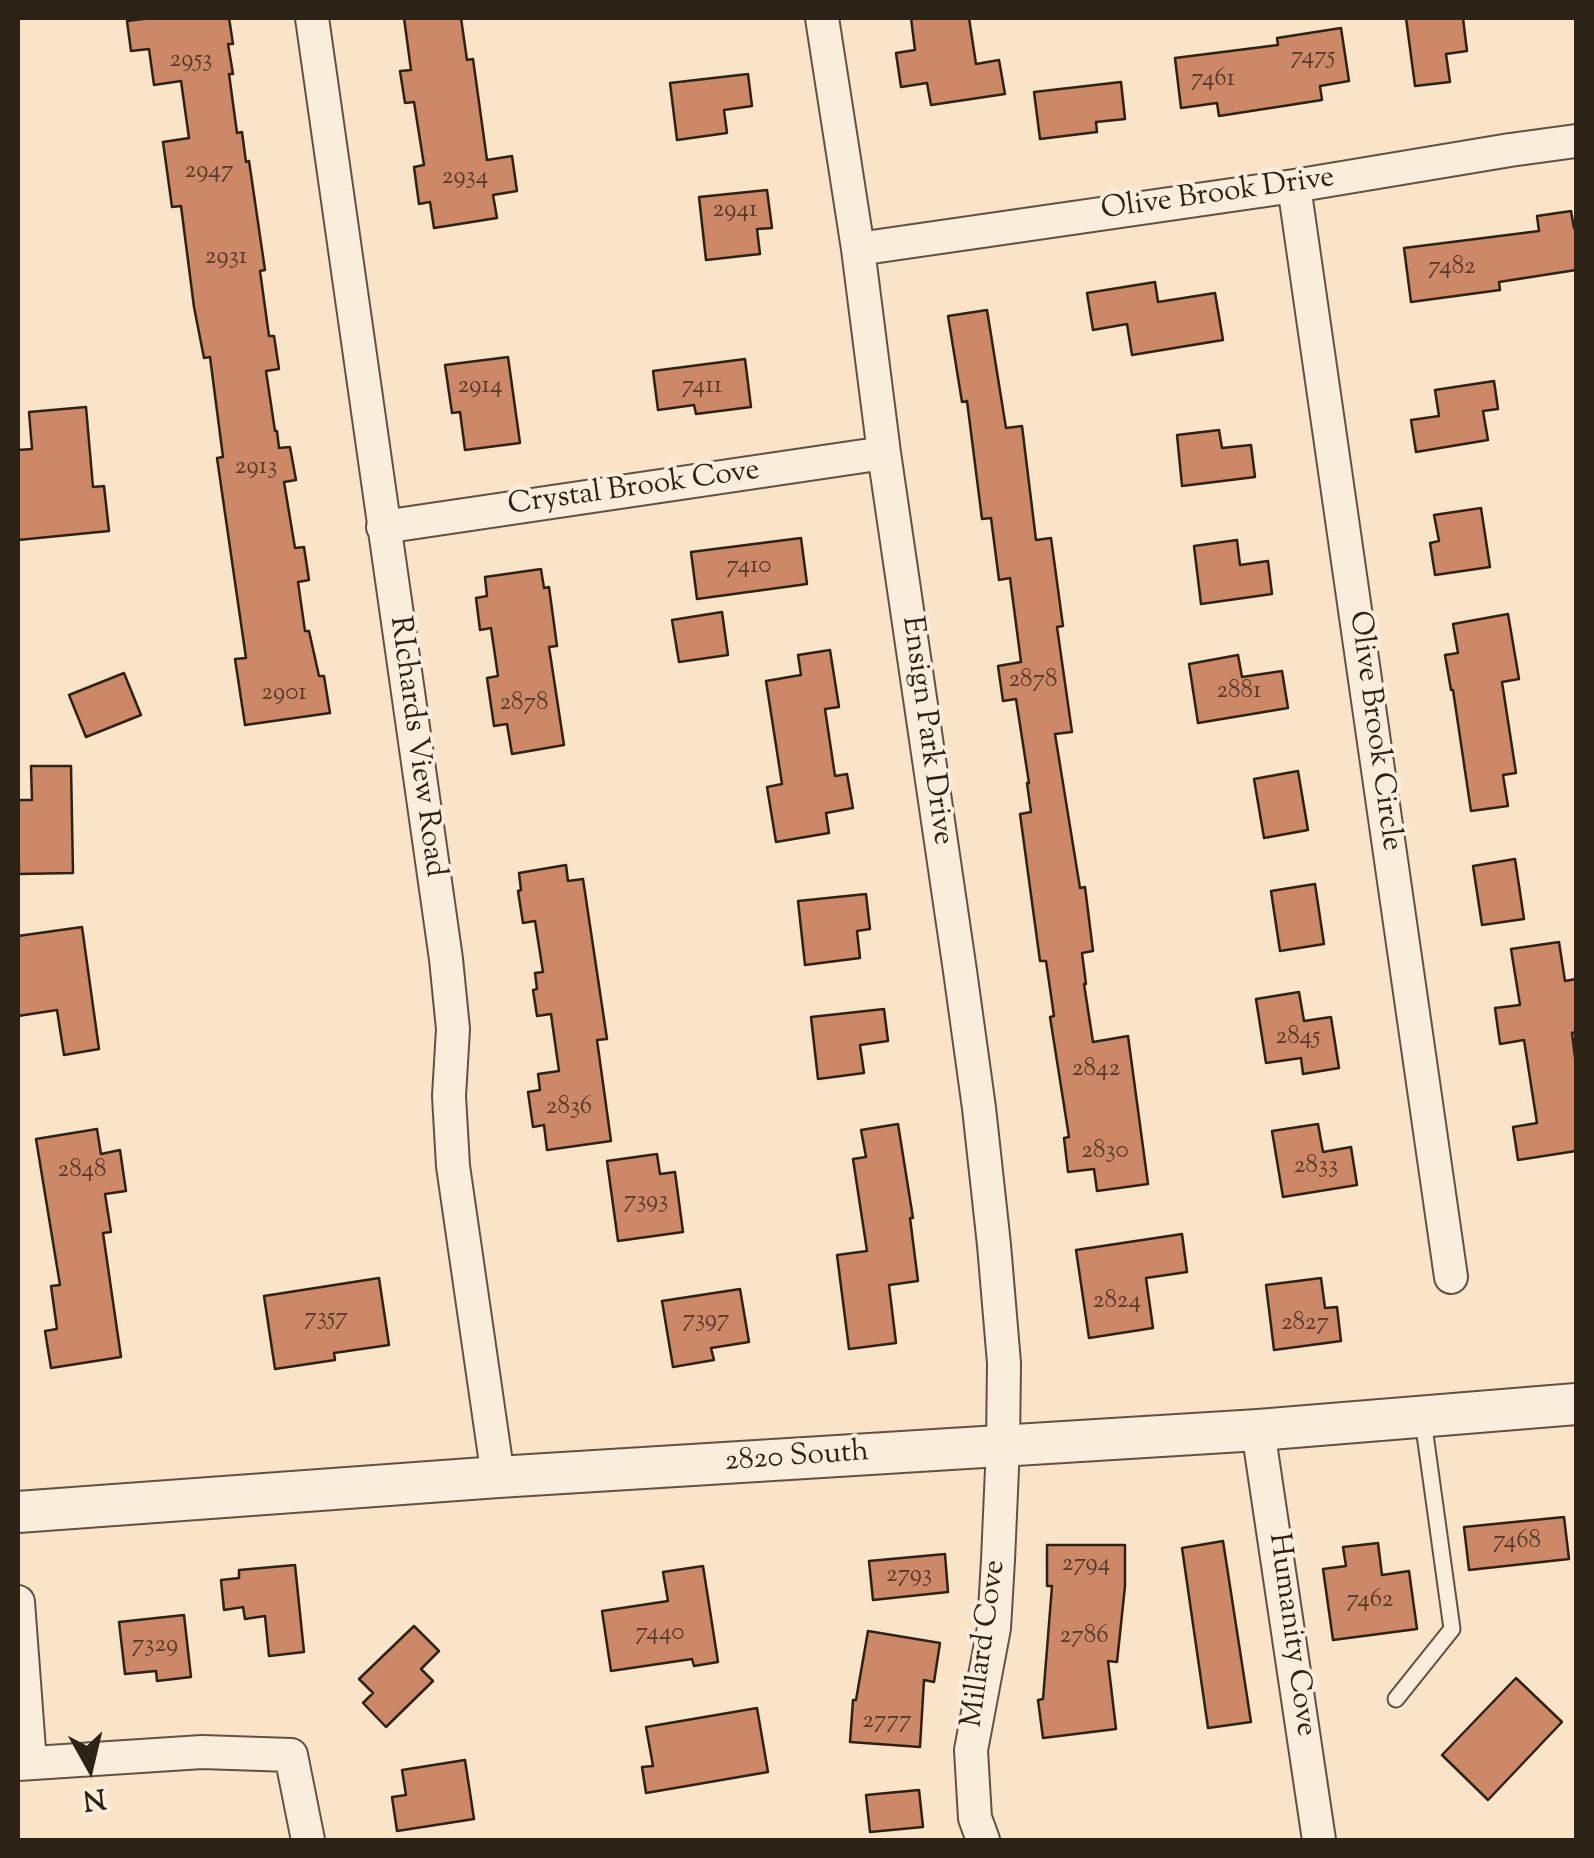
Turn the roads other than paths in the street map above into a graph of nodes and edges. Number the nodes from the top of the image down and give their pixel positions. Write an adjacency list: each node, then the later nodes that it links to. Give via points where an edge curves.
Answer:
1 (312, 18): 7 (street, RIchards View Road)
2 (822, 18): 5 (street, Ensign Park Drive)
3 (1576, 141): 4 (street, Olive Brook Drive)
4 (1294, 186): 5 (street, Olive Brook Drive); 8 (street, Olive Brook Circle)
5 (858, 249): 6 (street, Ensign Park Drive)
6 (884, 453): 7 (street, Crystal Brook Cove); 12 (street, Ensign Park Drive, via 979,1108 1004,1363)
7 (383, 527): 13 (street, RIchards View Road, via 446,959 454,1029 453,1166)
8 (1451, 1276)
9 (1576, 1404): 10 (street, 2820 South)
10 (1423, 1416): 11 (street, 2820 South); 16 (lane, via 1452,1629)
11 (1258, 1430): 12 (street, 2820 South); 20 (street, Humanity Cove)
12 (1003, 1446): 13 (street, 2820 South); 19 (street, Millard Cove, via 994,1628 971,1750 975,1818)
13 (498, 1477): 14 (street, 2820 South)
14 (18, 1512)
15 (18, 1602): 17 (street)
16 (1396, 1699)
17 (24, 1764): 18 (street, via 202,1752 291,1755)
18 (308, 1840)
19 (983, 1840)
20 (1319, 1840)

